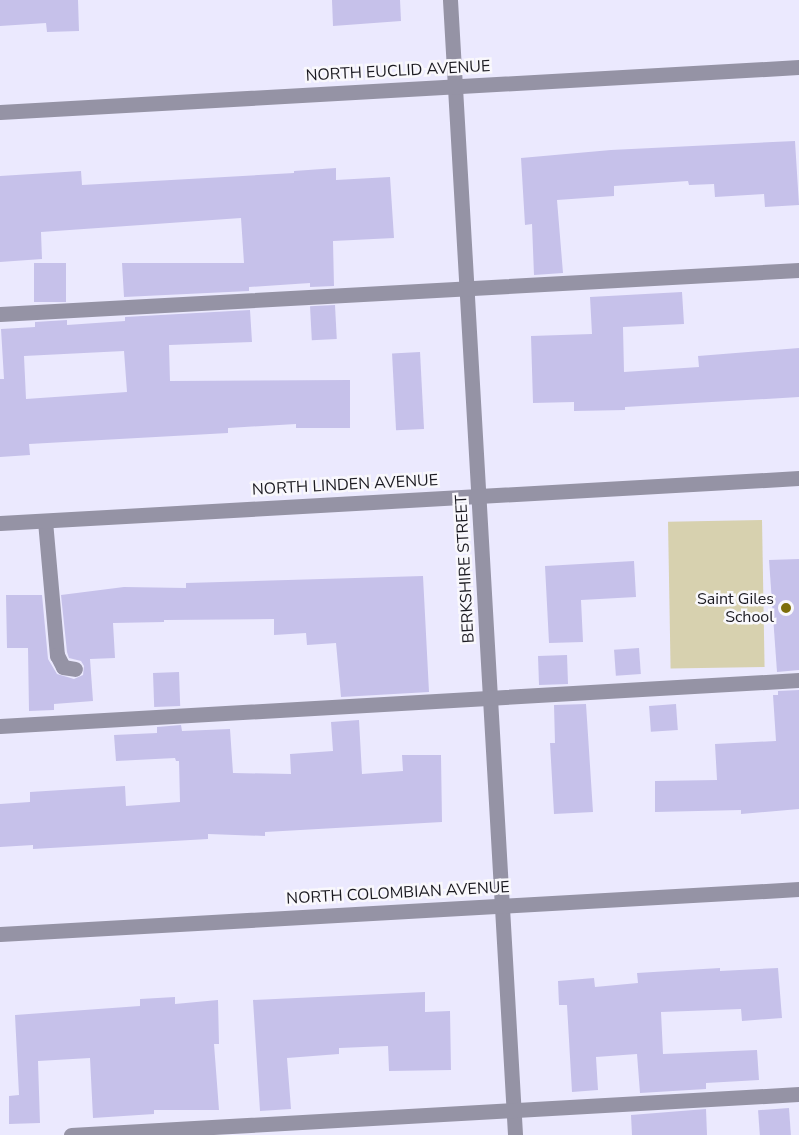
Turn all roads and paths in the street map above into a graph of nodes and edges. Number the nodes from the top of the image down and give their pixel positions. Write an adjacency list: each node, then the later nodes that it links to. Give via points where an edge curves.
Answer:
1 (450, 0): 3 (street, BERKSHIRE STREET)
2 (799, 68): 3 (street, NORTH EUCLID AVENUE)
3 (455, 86): 4 (street, NORTH EUCLID AVENUE); 6 (street, BERKSHIRE STREET)
4 (0, 112)
5 (799, 270): 6 (street)
6 (466, 288): 7 (street); 9 (street, BERKSHIRE STREET)
7 (0, 314)
8 (799, 478): 9 (street, NORTH LINDEN AVENUE)
9 (479, 496): 10 (street, NORTH LINDEN AVENUE); 14 (street, BERKSHIRE STREET)
10 (45, 520): 11 (street, NORTH LINDEN AVENUE); 12 (street, via 57,655 63,667)
11 (0, 523)
12 (75, 669)
13 (799, 680): 14 (street)
14 (490, 698): 15 (street); 17 (street, BERKSHIRE STREET)
15 (0, 726)
16 (799, 890): 17 (street, NORTH COLOMBIAN AVENUE)
17 (502, 906): 18 (street, NORTH COLOMBIAN AVENUE); 20 (street, BERKSHIRE STREET)
18 (0, 934)
19 (799, 1095): 20 (street)
20 (514, 1110): 21 (street); 22 (street, BERKSHIRE STREET)
21 (71, 1135)
22 (515, 1135)

